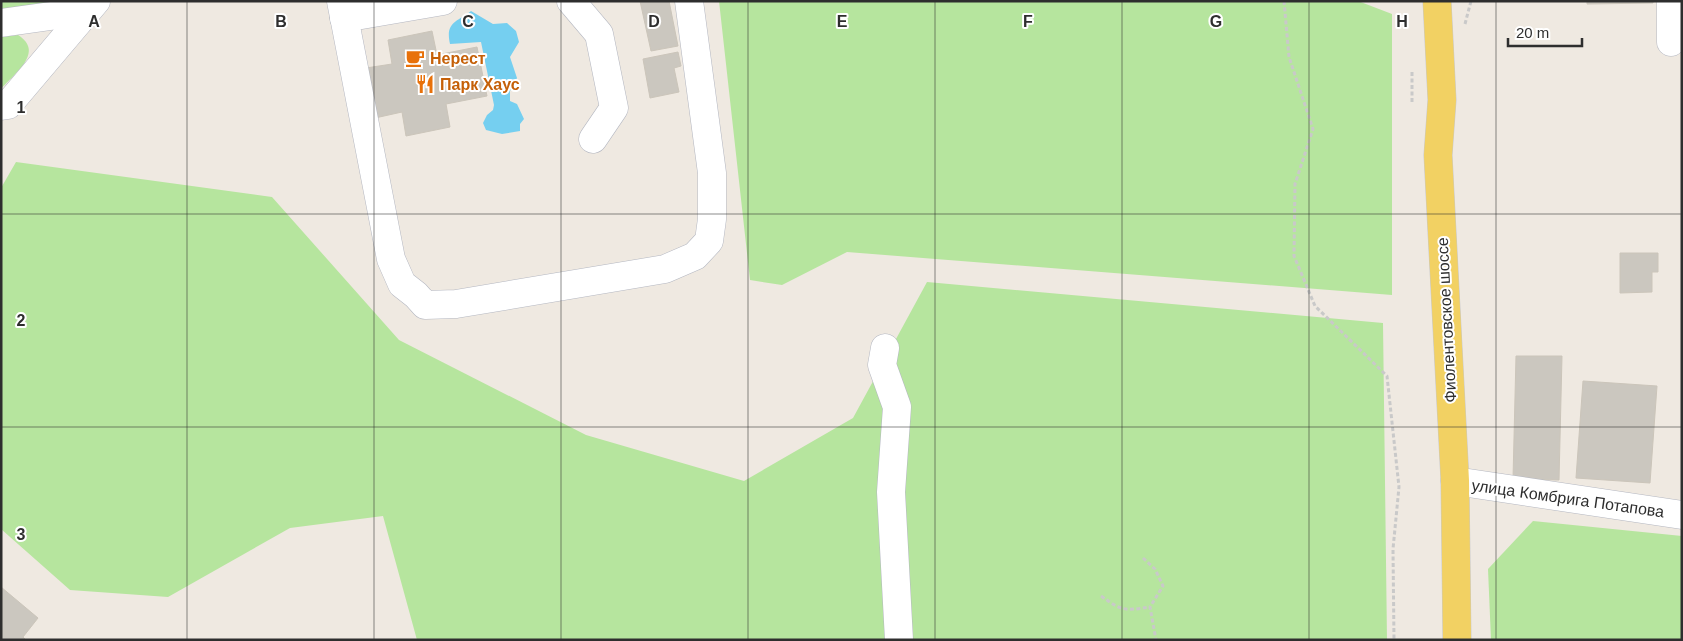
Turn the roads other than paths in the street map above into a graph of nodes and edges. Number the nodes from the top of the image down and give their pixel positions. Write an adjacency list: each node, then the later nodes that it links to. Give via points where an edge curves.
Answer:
1 (85, 1): 9 (street, via 65,14)
2 (96, 1): 11 (street, via 8,105)
3 (443, 1): 8 (street)
4 (571, 1): 12 (street, via 598,34 614,108)
5 (689, 1): 8 (street, via 712,173 709,241 695,256 665,268 456,304 425,305 402,284 391,259)
6 (1671, 1): 10 (street)
7 (1439, 7): 14 (main road, Фиолентовское шоссе, via 1442,100 1438,155)
8 (343, 10)
9 (1, 23)
10 (1671, 42)
11 (1, 106)
12 (593, 139)
13 (885, 348): 16 (street, via 882,365 897,407 891,492)
14 (1454, 481): 15 (street, улица Комбрига Потапова); 17 (main road, Фиолентовское шоссе)
15 (1682, 515)
16 (899, 640)
17 (1457, 640)

